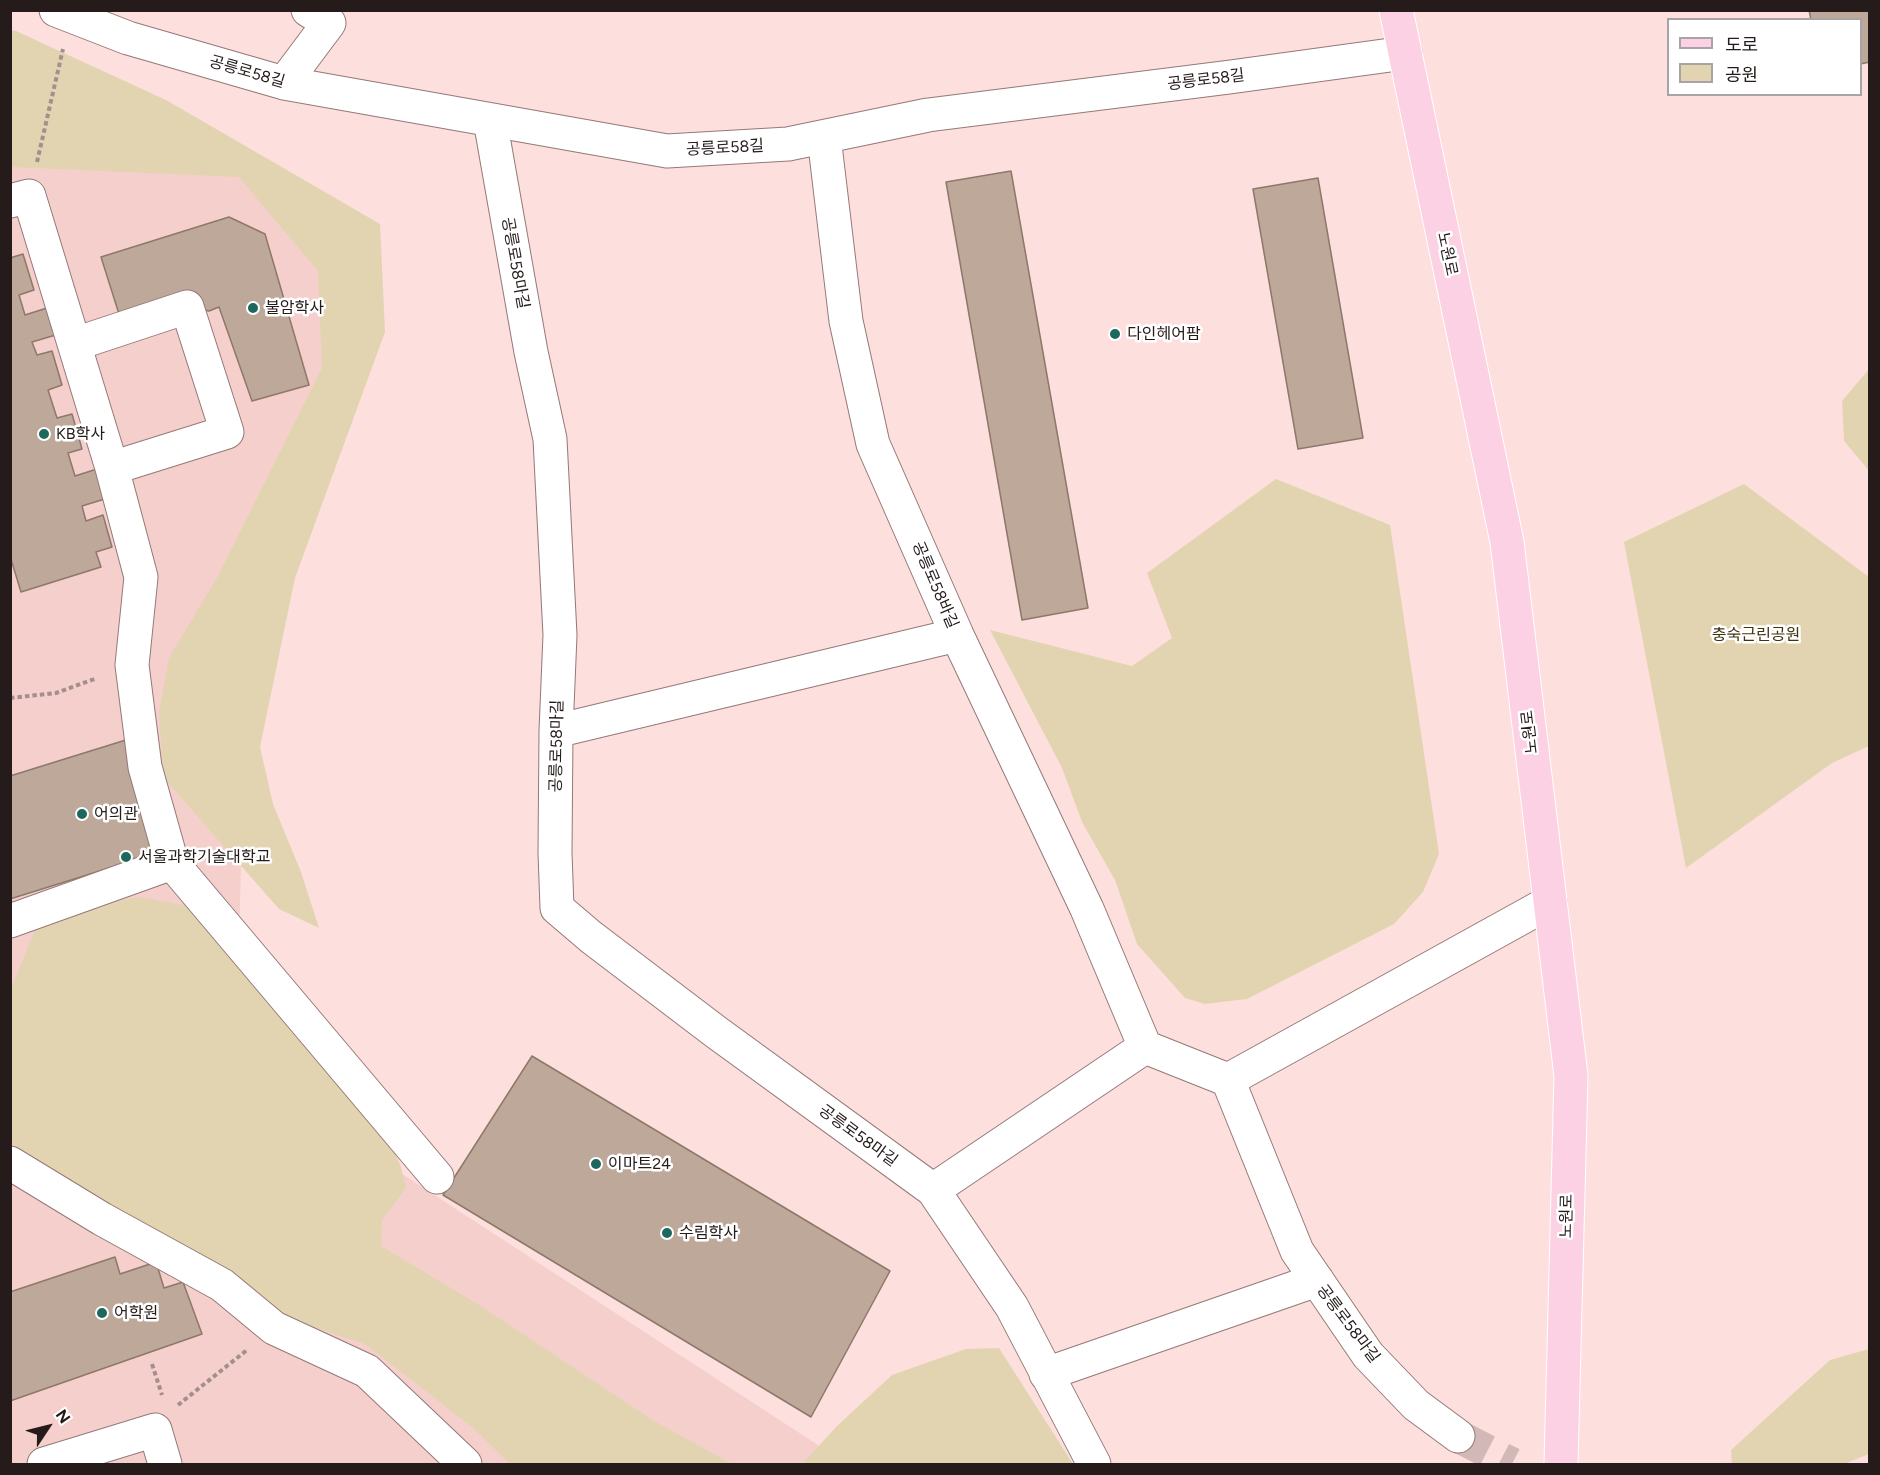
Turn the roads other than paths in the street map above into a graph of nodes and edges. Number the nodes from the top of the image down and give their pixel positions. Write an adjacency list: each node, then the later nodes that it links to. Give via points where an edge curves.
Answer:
1 (308, 10): 5 (street, via 329,23)
2 (1396, 10): 4 (main road, 노원로)
3 (68, 13): 5 (street, 공릉로58길, via 128,38)
4 (1405, 53): 7 (street, 공릉로58길, via 928,115); 14 (main road, 노원로, via 1507,542)
5 (284, 83): 6 (street, 공릉로58길)
6 (490, 120): 7 (street, 공릉로58길, via 667,151 788,144); 12 (street, 공릉로58마길, via 550,439 560,635)
7 (824, 137): 11 (street, 공릉로58바길, via 846,321 873,444)
8 (20, 199): 9 (street)
9 (75, 344): 10 (street); 10 (street, via 187,308 227,432)
10 (112, 468): 13 (street, via 141,577 132,665 145,767)
11 (957, 634): 12 (street, 공릉로58바길); 16 (street, via 1087,909)
12 (556, 731): 20 (street, 공릉로58마길, via 557,908 716,1032)
13 (172, 863): 15 (street); 19 (street)
14 (1550, 902): 17 (street); 28 (main road, 노원로, via 1571,1076)
15 (10, 921)
16 (1145, 1047): 17 (street); 20 (street)
17 (1228, 1080): 21 (street, via 1297,1251)
18 (10, 1162): 26 (street, via 102,1219 222,1285 274,1328 367,1371)
19 (437, 1177)
20 (933, 1190): 22 (street, 공릉로58마길, via 1012,1307)
21 (1317, 1280): 22 (street, 공릉로58마길); 23 (street, 공릉로58마길, via 1368,1354 1416,1405)
22 (1046, 1374): 27 (street, 공릉로58마길)
23 (1458, 1436)
24 (44, 1464): 25 (street, via 155,1430)
25 (165, 1464)
26 (465, 1464)
27 (1094, 1464)
28 (1561, 1464)

